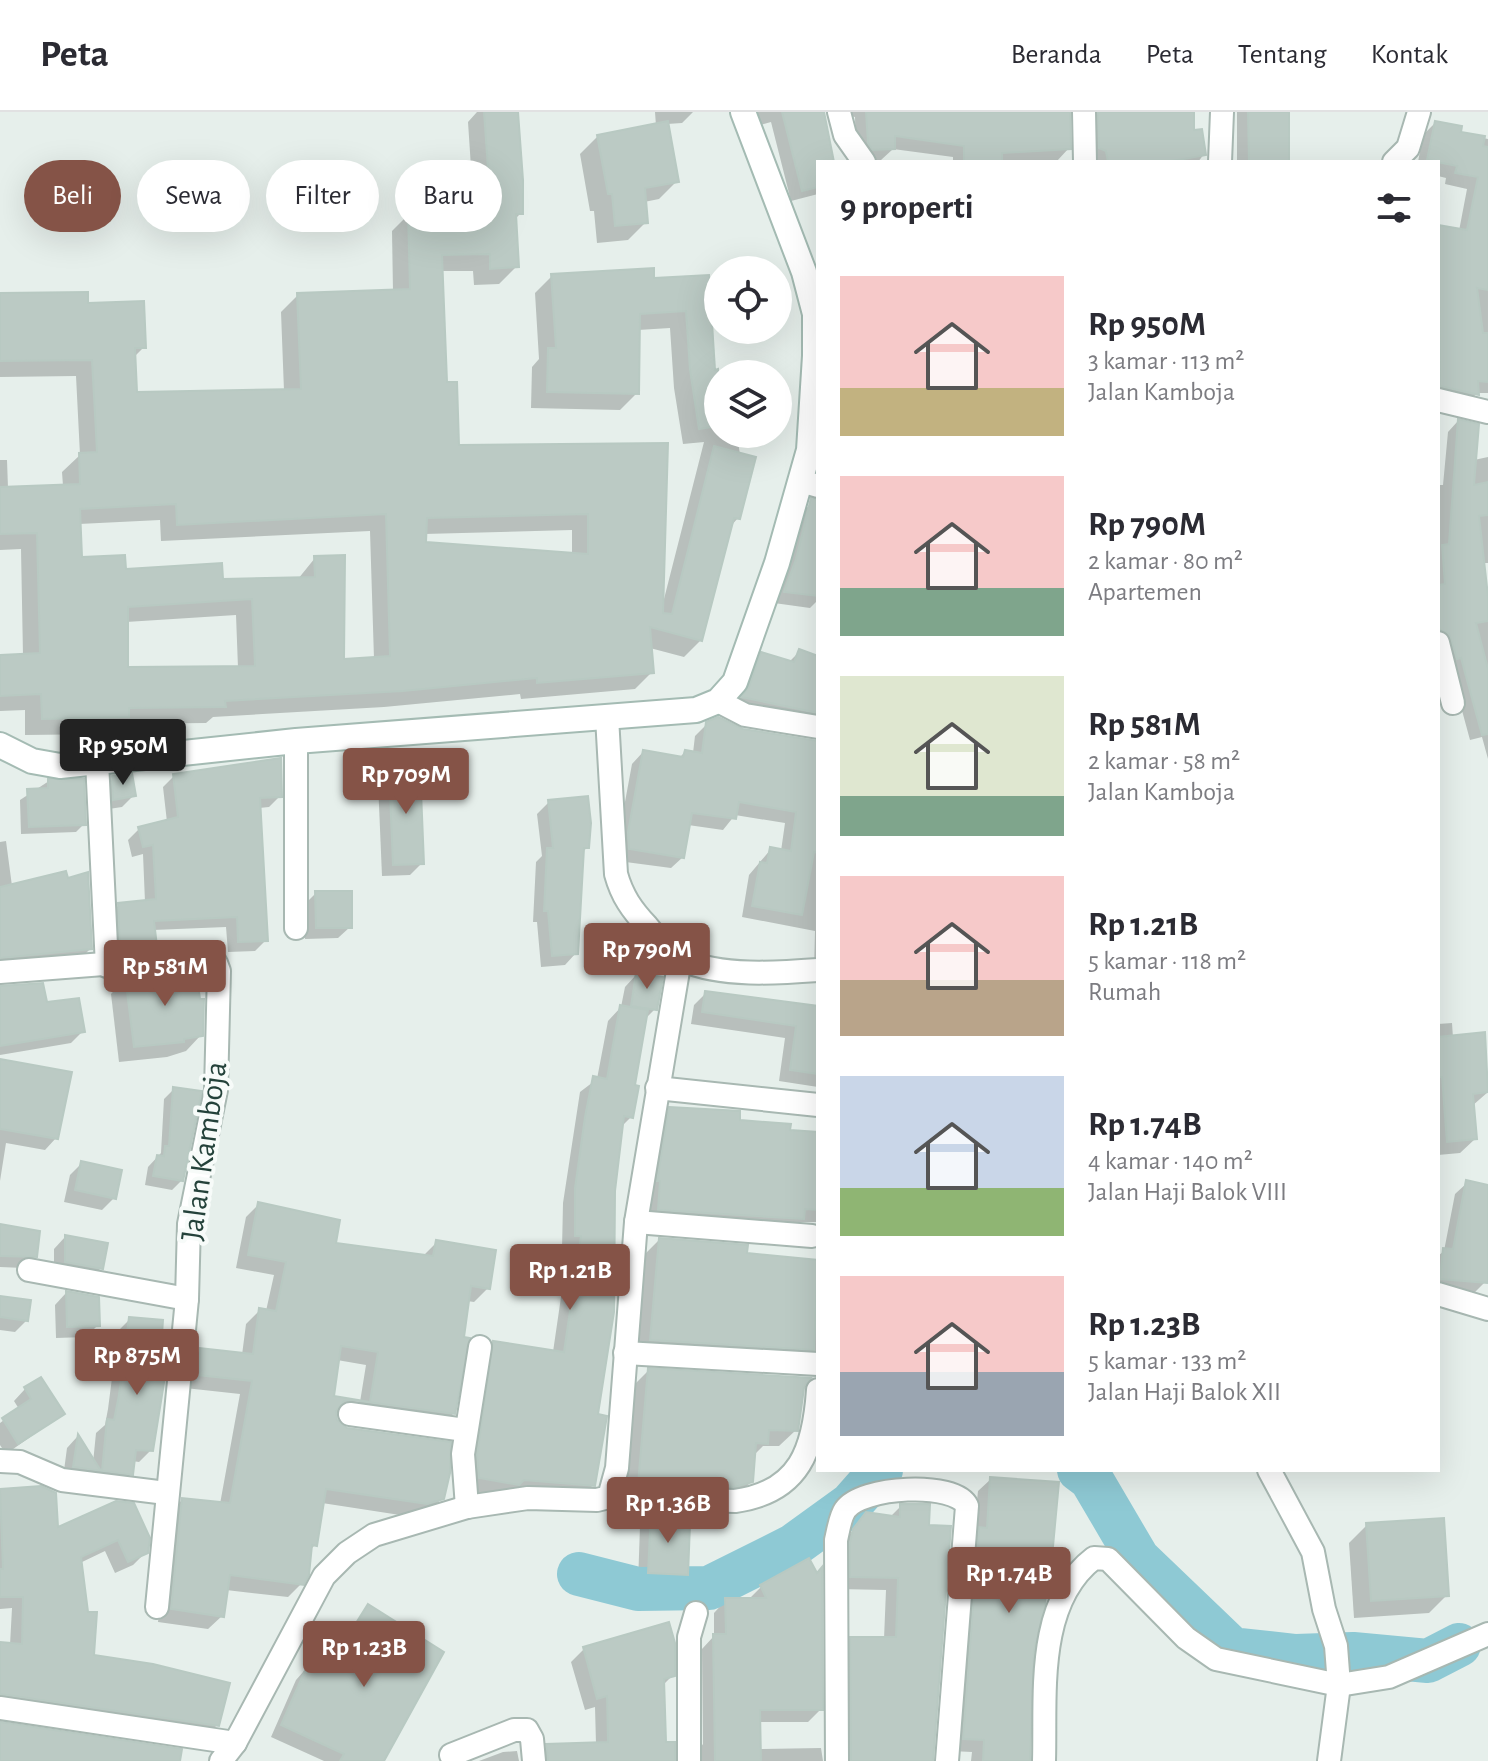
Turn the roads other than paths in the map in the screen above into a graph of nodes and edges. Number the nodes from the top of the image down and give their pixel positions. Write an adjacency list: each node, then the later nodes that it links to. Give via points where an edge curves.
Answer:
1 (743, 112): 10 (street)
2 (839, 112): 6 (street, via 845,135)
3 (1084, 112): 7 (street)
4 (1222, 112): 8 (street)
5 (1419, 112): 9 (street, via 1408,148)
6 (863, 160)
7 (1085, 160)
8 (1220, 160)
9 (1396, 160)
10 (816, 314): 13 (street)
11 (1440, 400): 12 (street)
12 (1488, 412)
13 (809, 483): 15 (street, via 735,682)
14 (1441, 670): 16 (street)
15 (718, 701): 17 (street, via 696,710); 18 (street, via 745,715)
16 (1453, 703)
17 (607, 717): 19 (street); 23 (street, via 621,891)
18 (816, 727)
19 (296, 741): 21 (street); 22 (street)
20 (0, 745): 21 (street, via 44,764)
21 (97, 761): 24 (street)
22 (296, 928)
23 (680, 959): 25 (street, via 725,969); 27 (street)
24 (107, 966): 26 (street); 33 (street, Jalan Kamboja, via 207,956 219,971 216,1090 189,1224)
25 (816, 970)
26 (0, 972)
27 (657, 1088): 28 (street); 29 (street)
28 (816, 1105)
29 (636, 1222): 30 (street); 36 (street)
30 (812, 1236)
31 (29, 1270): 33 (street)
32 (1440, 1295): 34 (street)
33 (187, 1299): 43 (street, Jalan Kamboja)
34 (1488, 1309)
35 (480, 1347): 40 (street)
36 (625, 1353): 37 (street); 44 (street, via 617,1468)
37 (816, 1364)
38 (816, 1407): 44 (street, via 812,1441 791,1476 776,1489 735,1501)
39 (350, 1414): 40 (street)
40 (465, 1430): 45 (street)
41 (0, 1461): 43 (street, via 20,1462 62,1480)
42 (1270, 1472): 49 (street, via 1313,1552)
43 (166, 1493): 46 (street, Jalan Kamboja)
44 (609, 1497): 45 (street, via 528,1498)
45 (467, 1507): 51 (street, via 374,1535 328,1572)
46 (157, 1607)
47 (696, 1613): 55 (street, via 689,1637)
48 (1488, 1634): 49 (street, via 1389,1677)
49 (1339, 1681): 58 (street, via 1216,1659 1186,1638 1108,1559 1094,1558 1056,1610 1050,1633); 59 (street)
50 (0, 1708): 51 (street)
51 (235, 1743): 53 (street)
52 (451, 1755): 54 (street, via 514,1730 527,1730)
53 (221, 1761)
54 (534, 1761)
55 (689, 1761)
56 (837, 1761): 57 (street, via 836,1540 845,1510 872,1492 897,1489 954,1495 967,1506)
57 (947, 1761)
58 (1044, 1761)
59 (1329, 1761)

